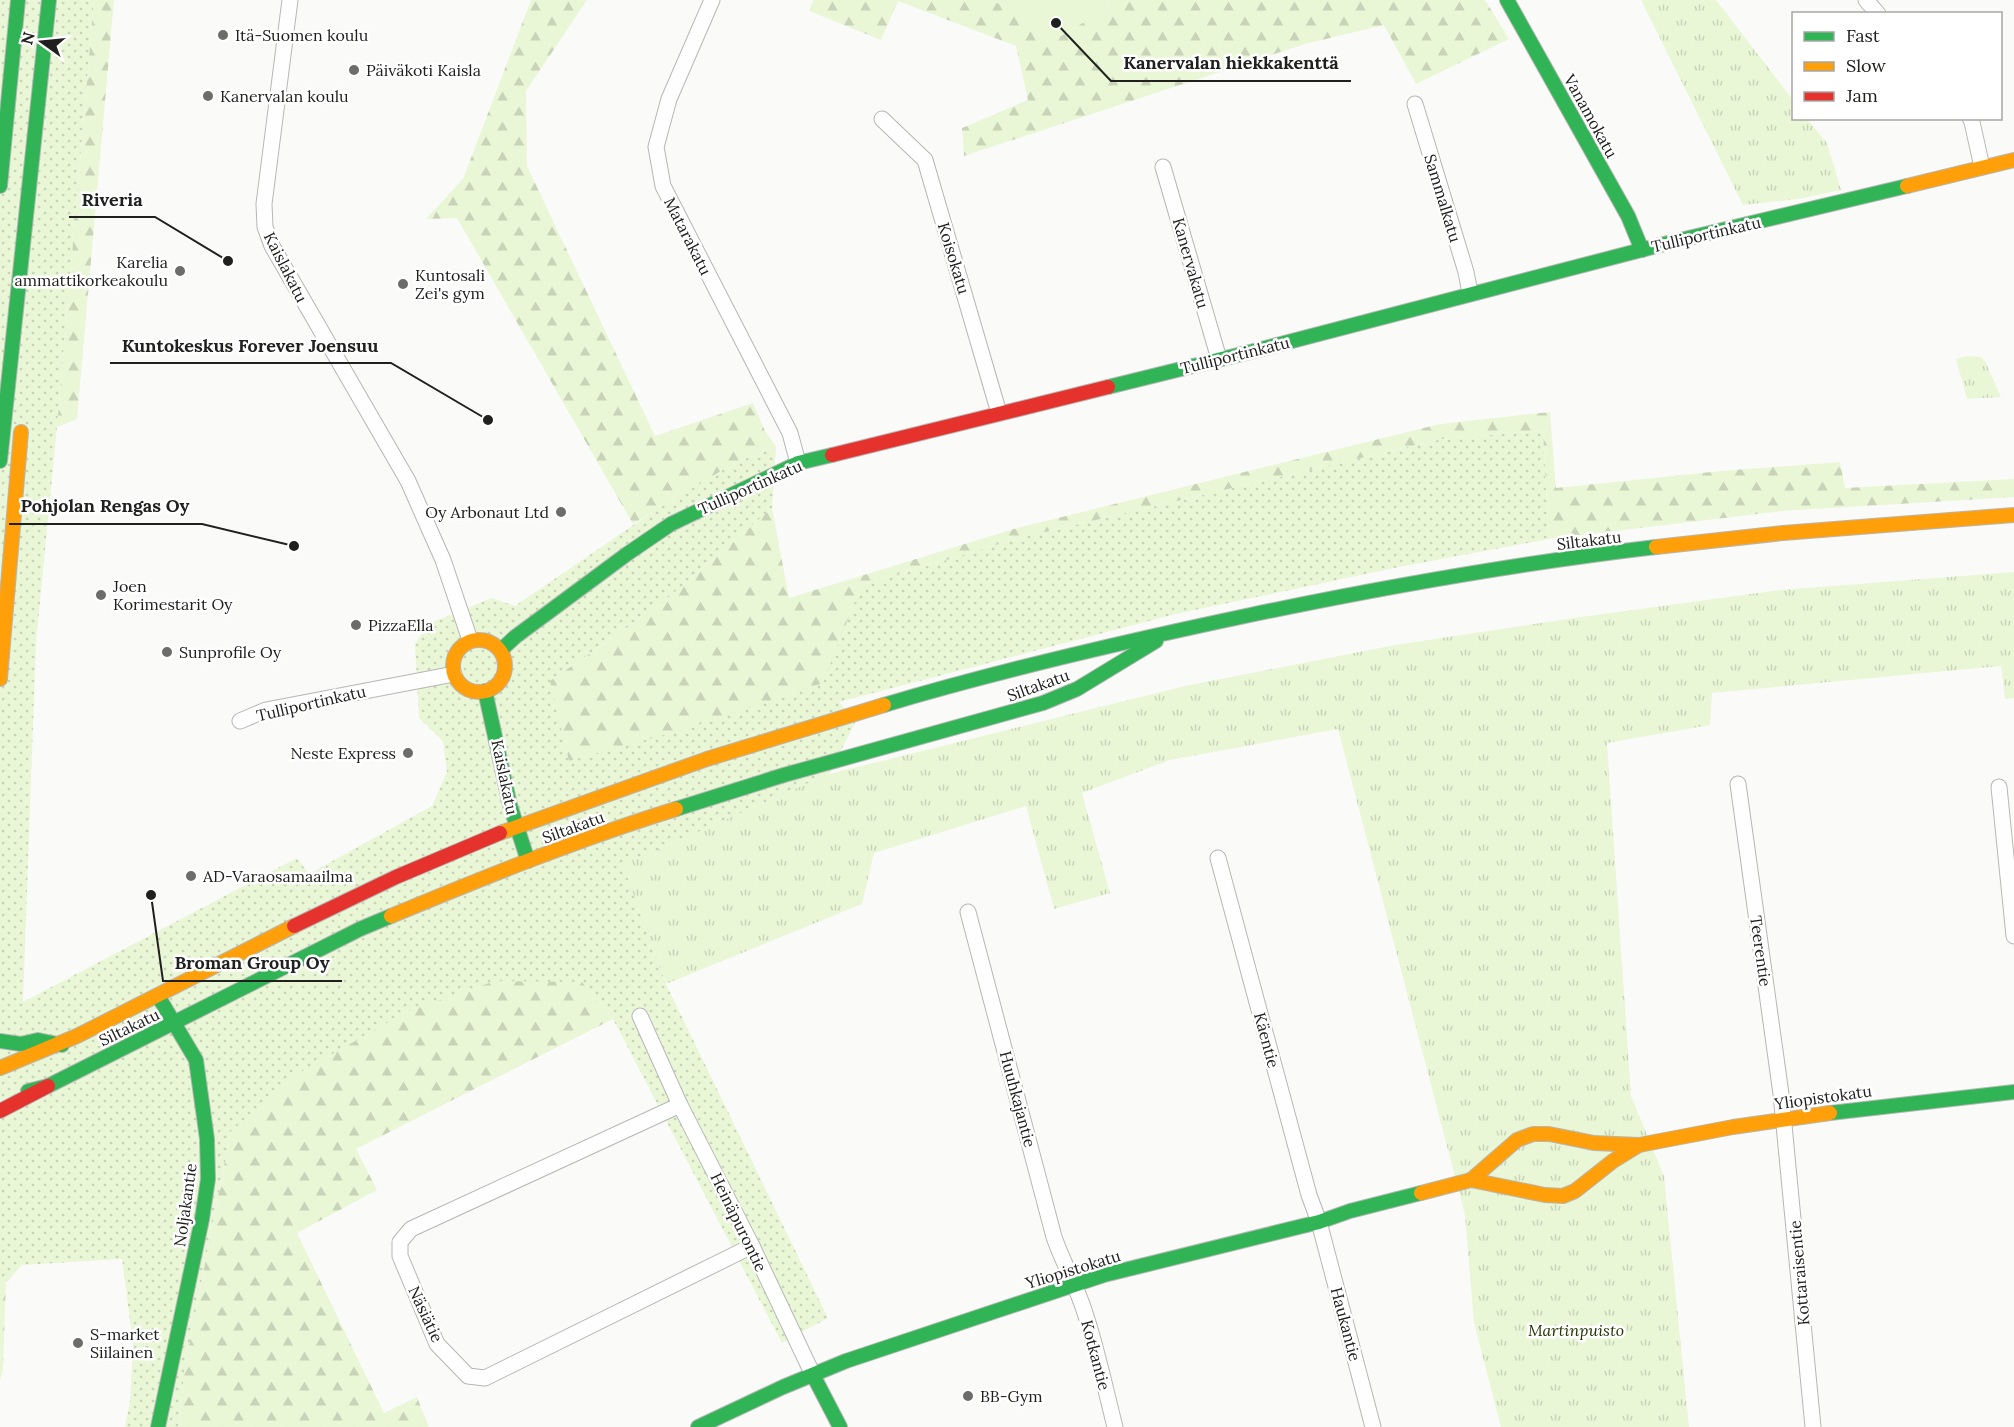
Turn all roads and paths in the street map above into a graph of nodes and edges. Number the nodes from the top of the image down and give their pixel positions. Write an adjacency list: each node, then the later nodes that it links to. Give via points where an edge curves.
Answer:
1 (18, 0): 14 (main road)
2 (49, 0): 17 (main road)
3 (290, 0): 26 (street, Kaislakatu, via 264,204 265,227 272,246 408,482 443,560)
4 (712, 0): 23 (street, Matarakatu, via 669,99 656,147 663,186 790,433)
5 (1507, 0): 15 (main road, Vanamokatu, via 1628,216)
6 (1866, 0): 7 (street)
7 (1876, 12)
8 (1415, 104): 16 (street, Sammalkatu)
9 (882, 120): 20 (street, Koisokatu, via 925,160)
10 (1971, 120): 13 (street)
11 (2014, 160): 13 (main road, Tulliportinkatu)
12 (1163, 167): 18 (street, Kanervakatu)
13 (1982, 167): 15 (main road, Tulliportinkatu)
14 (0, 186)
15 (1642, 249): 16 (main road, Tulliportinkatu)
16 (1470, 293): 18 (main road, Tulliportinkatu)
17 (14, 337): 19 (main road); 22 (main road)
18 (1219, 359): 20 (main road, Tulliportinkatu)
19 (22, 369)
20 (999, 413): 23 (main road, Tulliportinkatu)
21 (22, 416): 29 (main road)
22 (0, 461)
23 (798, 463): 27 (main road, Tulliportinkatu, via 672,524)
24 (2014, 515): 25 (main road, Siltakatu, via 1748,536 1560,560 1395,586)
25 (1173, 630): 34 (main road, Siltakatu, via 978,678 765,741); 36 (main road, Siltakatu, via 1077,689 1043,703 784,775 637,821)
26 (470, 640): 27 (main road, via 487,640); 28 (main road, via 454,656)
27 (501, 650): 30 (main road, via 505,671 494,687)
28 (454, 674): 30 (main road, via 468,690); 31 (street, Tulliportinkatu, via 266,710)
29 (0, 679)
30 (485, 691): 34 (main road, Kaislakatu)
31 (240, 721)
32 (1738, 784): 50 (street, Teerentie)
33 (1999, 787): 38 (street)
34 (516, 826): 36 (main road, Kaislakatu); 39 (main road, Siltakatu, via 322,910)
35 (1218, 858): 53 (street, Käentie)
36 (528, 861): 41 (main road, Siltakatu, via 360,929)
37 (968, 912): 55 (street, Huuhkajantie, via 1054,1238)
38 (2014, 936)
39 (158, 996): 41 (main road, Noljakantie); 43 (main road, Siltakatu)
40 (639, 1016): 48 (street, Heinäpurontie)
41 (175, 1023): 45 (main road, Siltakatu); 57 (main road, Noljakantie, via 196,1060 207,1139 207,1179)
42 (0, 1041): 43 (main road, via 21,1044 38,1040)
43 (62, 1045): 44 (main road, Siltakatu)
44 (0, 1068)
45 (48, 1086): 47 (main road, Siltakatu); 49 (main road)
46 (2014, 1092): 50 (main road, Yliopistokatu)
47 (0, 1098)
48 (680, 1105): 54 (street, Heinäpurontie); 54 (street, Näsiätie, via 411,1229 400,1242 400,1256 437,1344 468,1376 485,1378)
49 (0, 1111)
50 (1783, 1119): 51 (main road, Yliopistokatu); 62 (street, Kottaraisentie)
51 (1639, 1145): 52 (main road, Yliopistokatu, via 1533,1134 1517,1140); 52 (main road, Yliopistokatu, via 1563,1196)
52 (1471, 1180): 53 (main road, Yliopistokatu)
53 (1319, 1222): 55 (main road, Yliopistokatu); 61 (street, Haukantie)
54 (752, 1246): 56 (street, Heinäpurontie)
55 (1074, 1285): 56 (main road, Yliopistokatu); 60 (street, Kotkantie)
56 (813, 1375): 58 (main road, Yliopistokatu); 59 (main road, Heinäpurontie)
57 (158, 1427)
58 (698, 1427)
59 (840, 1427)
60 (1115, 1427)
61 (1373, 1427)
62 (1813, 1427)

